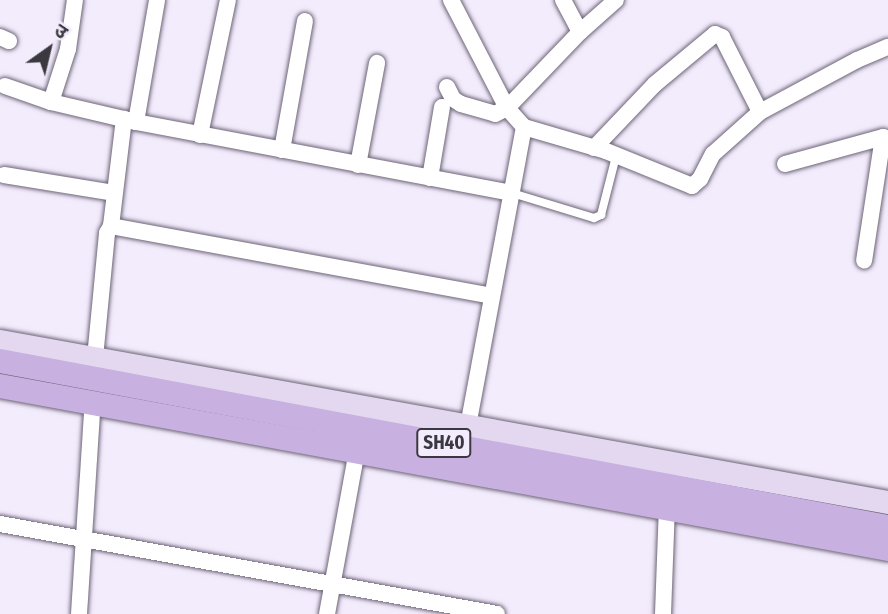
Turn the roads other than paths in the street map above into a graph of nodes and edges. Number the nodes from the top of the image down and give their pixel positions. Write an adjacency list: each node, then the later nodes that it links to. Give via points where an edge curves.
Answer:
1 (75, 0): 13 (street, via 68,50)
2 (157, 0): 17 (street)
3 (228, 0): 19 (street)
4 (451, 0): 15 (street)
5 (563, 0): 8 (street)
6 (616, 0): 8 (street)
7 (305, 21): 22 (street)
8 (580, 32): 15 (street)
9 (888, 47): 16 (street)
10 (377, 63): 24 (street)
11 (5, 86): 13 (street)
12 (447, 86): 15 (street, via 461,104 495,114)
13 (51, 102): 17 (street)
14 (442, 107): 27 (street)
15 (507, 108): 18 (street)
16 (760, 112): 21 (street, via 722,37 715,34 654,84); 23 (street, via 713,154 692,186)
17 (130, 120): 19 (street); 28 (street)
18 (524, 127): 21 (street); 29 (street)
19 (200, 135): 22 (street)
20 (886, 136): 25 (street); 31 (street)
21 (594, 148): 23 (street)
22 (282, 150): 24 (street)
23 (616, 156): 29 (lane, via 601,215 594,218)
24 (358, 164): 27 (street)
25 (785, 164)
26 (4, 176): 28 (street)
27 (430, 178): 29 (street)
28 (114, 193): 30 (street)
29 (512, 193): 32 (street)
30 (111, 226): 32 (street); 34 (street)
31 (864, 261)
32 (491, 296): 39 (street)
33 (0, 341): 34 (street)
34 (95, 358): 39 (street)
35 (0, 361): 40 (main road, SH40)
36 (0, 386): 44 (main road, SH40)
37 (0, 396): 38 (street)
38 (92, 411): 41 (street); 47 (street)
39 (468, 426): 40 (street)
40 (531, 449): 42 (main road, SH40)
41 (355, 461): 44 (street); 50 (street)
42 (694, 479): 43 (street); 46 (main road, SH40)
43 (888, 502)
44 (667, 513): 48 (main road, SH40); 49 (street); 54 (street)
45 (0, 524): 47 (street)
46 (888, 527)
47 (84, 540): 50 (street); 51 (street)
48 (888, 549)
49 (888, 558)
50 (333, 582): 52 (street); 53 (street)
51 (79, 614)
52 (327, 614)
53 (497, 614)
54 (663, 614)

